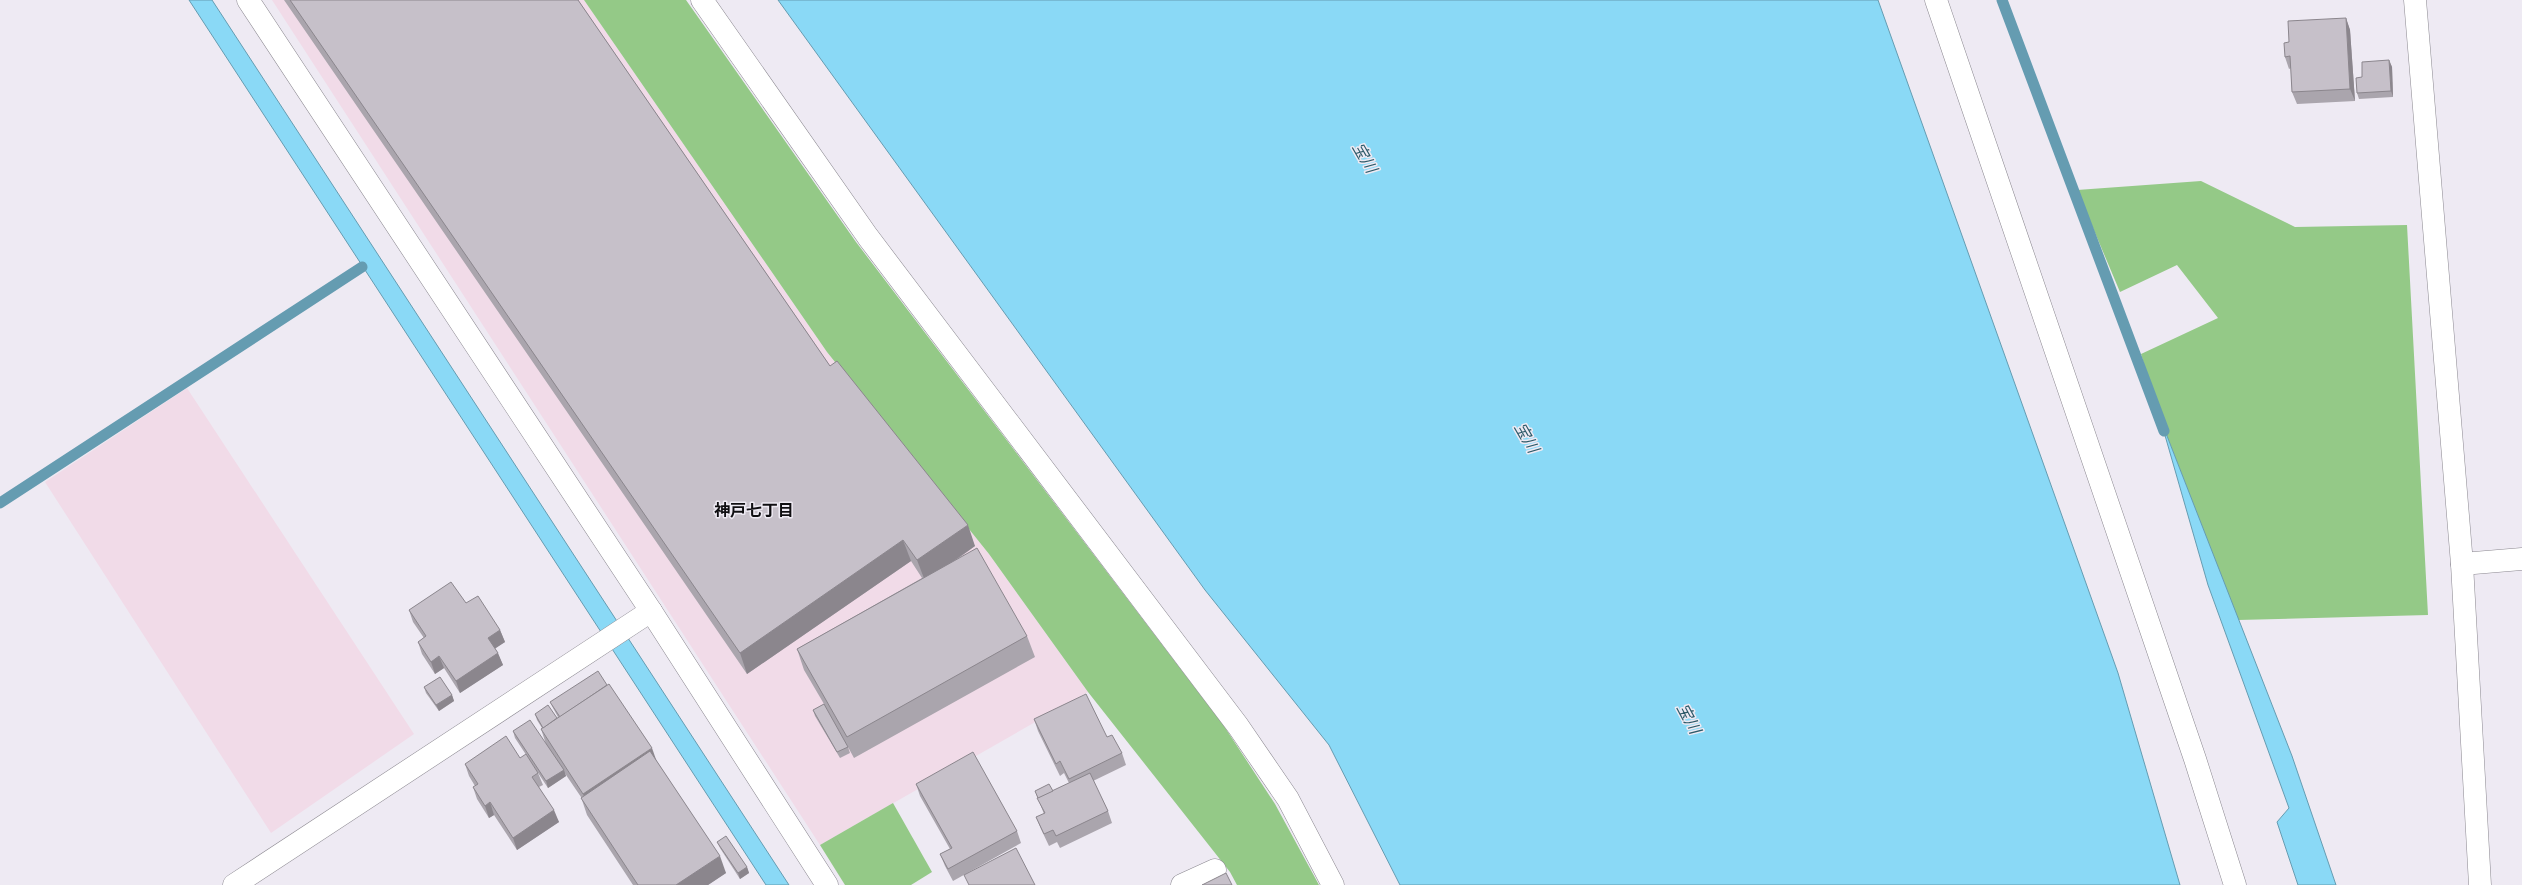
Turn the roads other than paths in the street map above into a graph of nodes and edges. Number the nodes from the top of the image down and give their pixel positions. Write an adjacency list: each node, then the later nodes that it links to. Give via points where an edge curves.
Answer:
1 (248, 0): 7 (street)
2 (702, 0): 12 (street, via 868,237 1238,726 1288,799)
3 (1936, 0): 13 (street, via 2193,751)
4 (2415, 0): 6 (street)
5 (2522, 559): 6 (street)
6 (2462, 564): 14 (street)
7 (651, 611): 9 (street); 10 (street)
8 (1215, 870): 11 (street)
9 (234, 885)
10 (828, 885)
11 (1182, 885)
12 (1333, 885)
13 (2235, 885)
14 (2480, 885)

